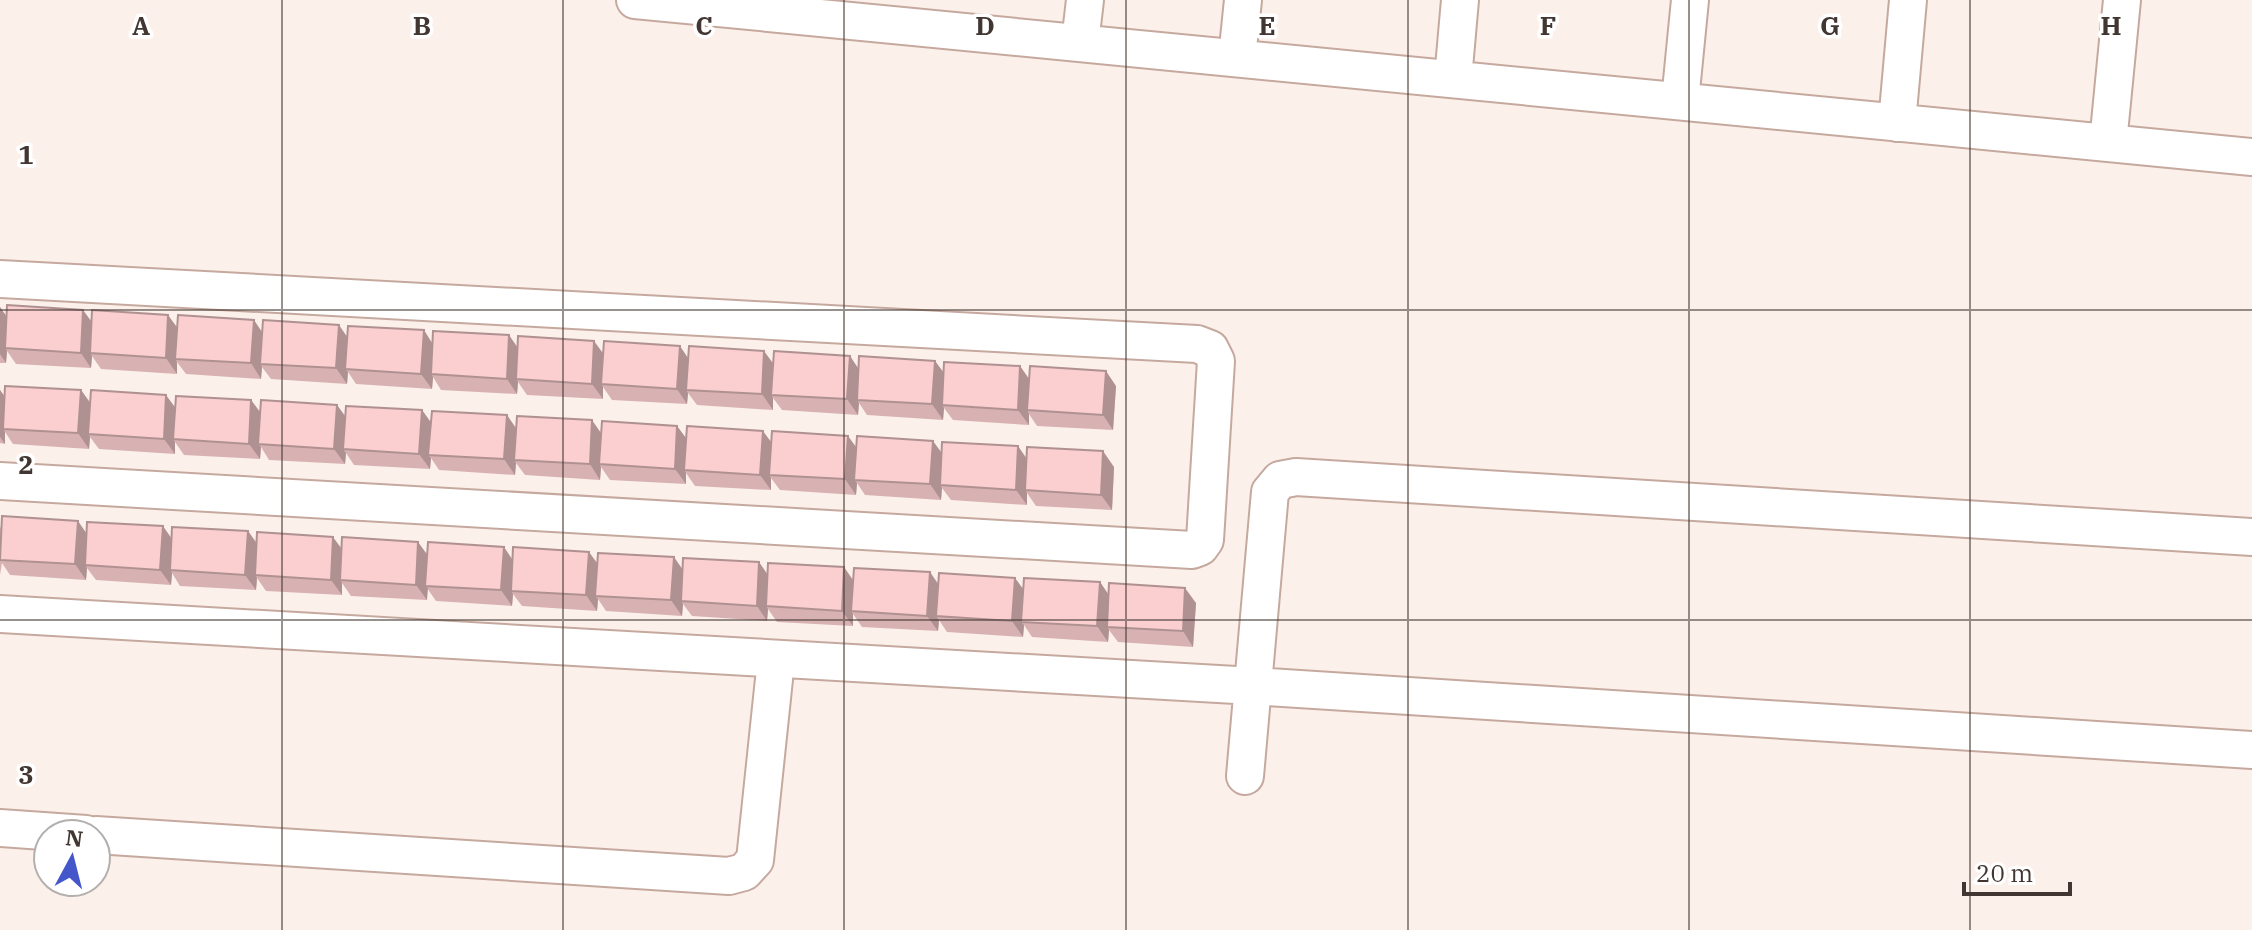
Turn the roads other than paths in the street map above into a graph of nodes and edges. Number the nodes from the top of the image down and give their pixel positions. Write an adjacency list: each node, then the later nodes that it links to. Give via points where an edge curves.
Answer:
1 (1085, 0): 9 (street)
2 (1243, 0): 10 (street)
3 (1460, 0): 11 (street)
4 (1690, 0): 12 (street)
5 (1908, 0): 13 (street)
6 (2122, 0): 14 (street)
7 (647, 1): 8 (street)
8 (871, 11): 9 (street)
9 (1080, 43): 10 (street)
10 (1237, 58): 11 (street)
11 (1453, 79): 12 (street)
12 (1680, 101): 13 (street)
13 (1897, 123): 14 (street)
14 (2108, 143): 15 (street)
15 (2252, 157)
16 (0, 279): 17 (street, via 1197,344 1210,349 1216,361 1205,540 1192,550)
17 (0, 481)
18 (2252, 537): 21 (street, via 1296,477 1280,480 1270,492)
19 (0, 614): 20 (street)
20 (776, 660): 21 (street); 26 (street, via 755,860 744,872 729,876)
21 (1253, 686): 22 (street); 23 (street)
22 (2252, 750)
23 (1245, 776)
24 (0, 828): 25 (street)
25 (32, 830)
26 (112, 836)

